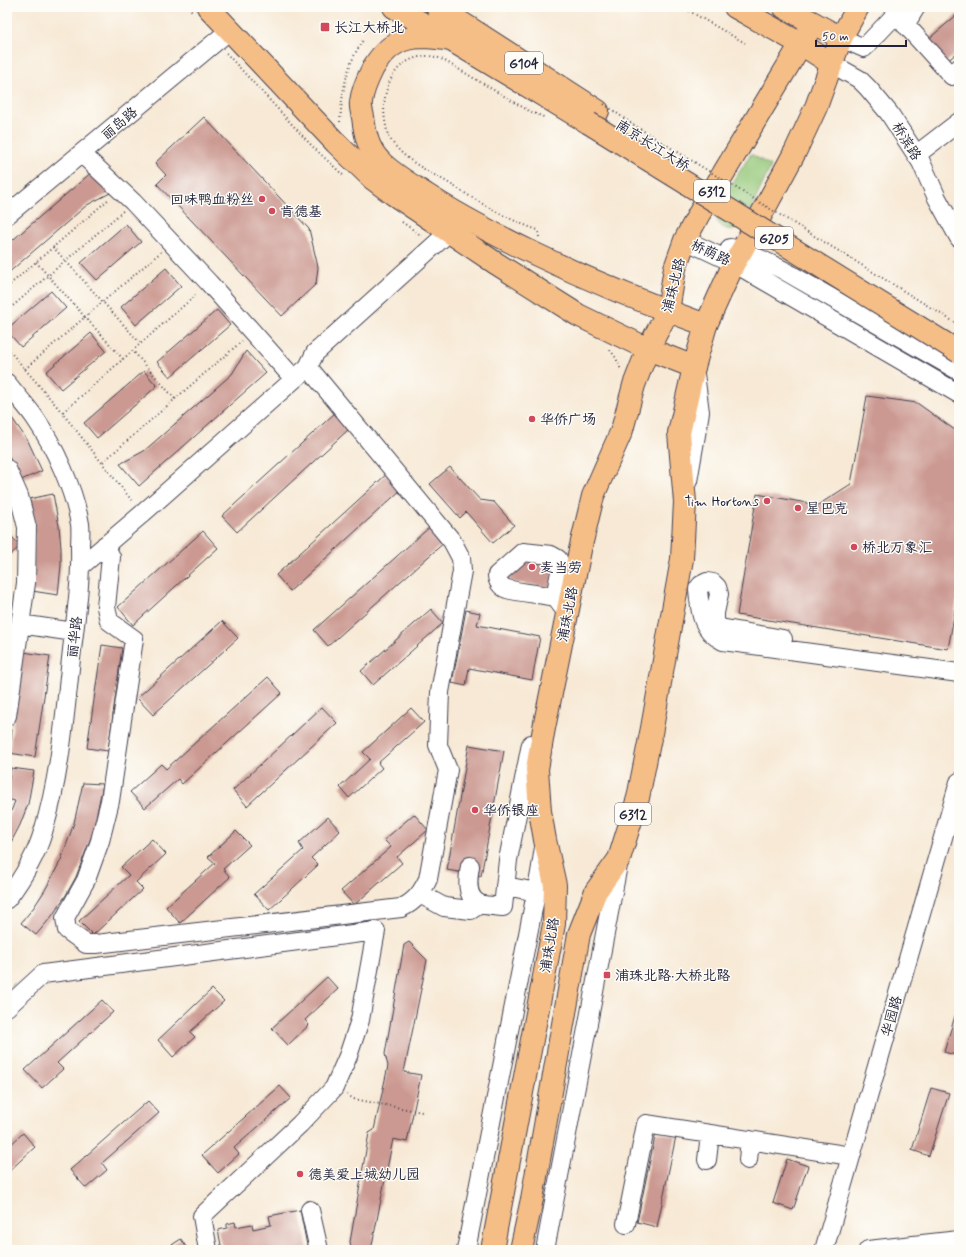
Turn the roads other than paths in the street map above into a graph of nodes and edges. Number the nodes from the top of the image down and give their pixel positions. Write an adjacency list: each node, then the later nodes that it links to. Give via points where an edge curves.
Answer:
1 (208, 7): 10 (main road)
2 (394, 7): 12 (main road, G104)
3 (736, 7): 13 (main road)
4 (784, 7): 8 (main road)
5 (858, 7): 11 (main road, 浦珠北路)
6 (916, 7): 9 (street)
7 (445, 10): 16 (main road, 南京长江大桥 / G104)
8 (817, 15): 11 (main road); 13 (main road, 浦珠北路 / G312)
9 (905, 25): 11 (street, via 896,14 864,48); 15 (street, via 952,76)
10 (230, 30): 18 (street, 丽岛路); 21 (main road, via 373,179)
11 (841, 38): 14 (main road, 浦珠北路 / G312)
12 (451, 40): 16 (main road, 南京长江大桥 / G104); 25 (main road, via 424,36 400,41 382,55 370,73 361,103 368,144 380,162 453,212 494,234 572,272)
13 (801, 44): 14 (main road); 23 (main road, 浦珠北路 / G312)
14 (832, 64): 19 (street, 桥滨路, via 859,79 868,88 890,113); 24 (main road, 浦珠北路 / G312, via 795,152)
15 (959, 68)
16 (597, 112): 27 (main road, 南京长江大桥 / G104); 29 (main road, 南京长江大桥 / G205, bridge)
17 (959, 122): 19 (street)
18 (82, 154): 20 (street, 丽岛路); 33 (street, via 133,202)
19 (916, 155): 22 (street, 桥滨路)
20 (7, 215)
21 (454, 235): 28 (main road, via 578,315); 30 (street, via 315,353)
22 (959, 238)
23 (685, 240): 24 (street, 桥荫路); 25 (main road, 浦珠北路 / G312, via 675,268)
24 (738, 256): 26 (main road, 浦珠北路 / G312); 32 (street, 桥荫路, via 783,270); 35 (street, 桥荫路)
25 (668, 311): 26 (main road); 28 (main road, 浦珠北路 / G312)
26 (706, 325): 31 (main road, 浦珠北路 / G312)
27 (959, 335)
28 (648, 349): 31 (main road); 46 (main road, 浦珠北路 / G312, via 634,385 622,430 593,496 561,605 537,769)
29 (959, 352)
30 (308, 367): 33 (street); 51 (street, via 452,541 461,558 462,571 440,692 438,745 448,770 428,879)
31 (694, 367): 47 (main road, 浦珠北路 / G312, via 679,434 685,502 682,559 638,798)
32 (959, 371)
33 (294, 379): 37 (street)
34 (7, 383): 38 (street, 丽华路, via 35,418 58,458 72,492 80,524)
35 (959, 394)
36 (7, 469): 39 (street, via 19,496 27,527 26,583)
37 (105, 545): 38 (street); 51 (street, via 111,557 106,607 109,621 134,639 110,801 100,841 86,880 65,918 67,930 86,944 96,944 401,908)
38 (80, 566): 40 (street, 丽华路)
39 (20, 624): 40 (street); 43 (street)
40 (74, 632): 52 (street, 丽华路, via 58,765 43,834 29,864)
41 (782, 639): 42 (street, via 720,628 714,622 719,594 717,587 707,582 698,589 699,609 706,628 723,641)
42 (959, 673)
43 (7, 716)
44 (531, 742): 49 (street)
45 (959, 782): 57 (street, 华园路)
46 (544, 840): 50 (street); 66 (main road, 浦珠北路 / G312, via 555,885 554,924)
47 (619, 859): 67 (main road, 浦珠北路 / G312, via 596,891 579,934 532,1199); 68 (street)
48 (470, 866): 53 (street, via 467,884 473,900)
49 (505, 886): 50 (street); 53 (street, via 503,906)
50 (537, 892): 65 (street)
51 (420, 894): 53 (street, via 444,908 471,910)
52 (7, 898)
53 (480, 904)
54 (7, 1007): 63 (street, via 43,974 376,931 360,1020 334,1088 300,1124 202,1216)
55 (710, 1134): 56 (street); 58 (street); 61 (street, via 646,1124)
56 (750, 1140): 57 (street); 59 (street)
57 (851, 1156): 69 (street, 华园路)
58 (707, 1160)
59 (748, 1160)
60 (310, 1210): 64 (street)
61 (626, 1224)
62 (959, 1240): 70 (street)
63 (208, 1250)
64 (318, 1250)
65 (466, 1250)
66 (492, 1250)
67 (520, 1250)
68 (545, 1250)
69 (824, 1250)
70 (868, 1250)

